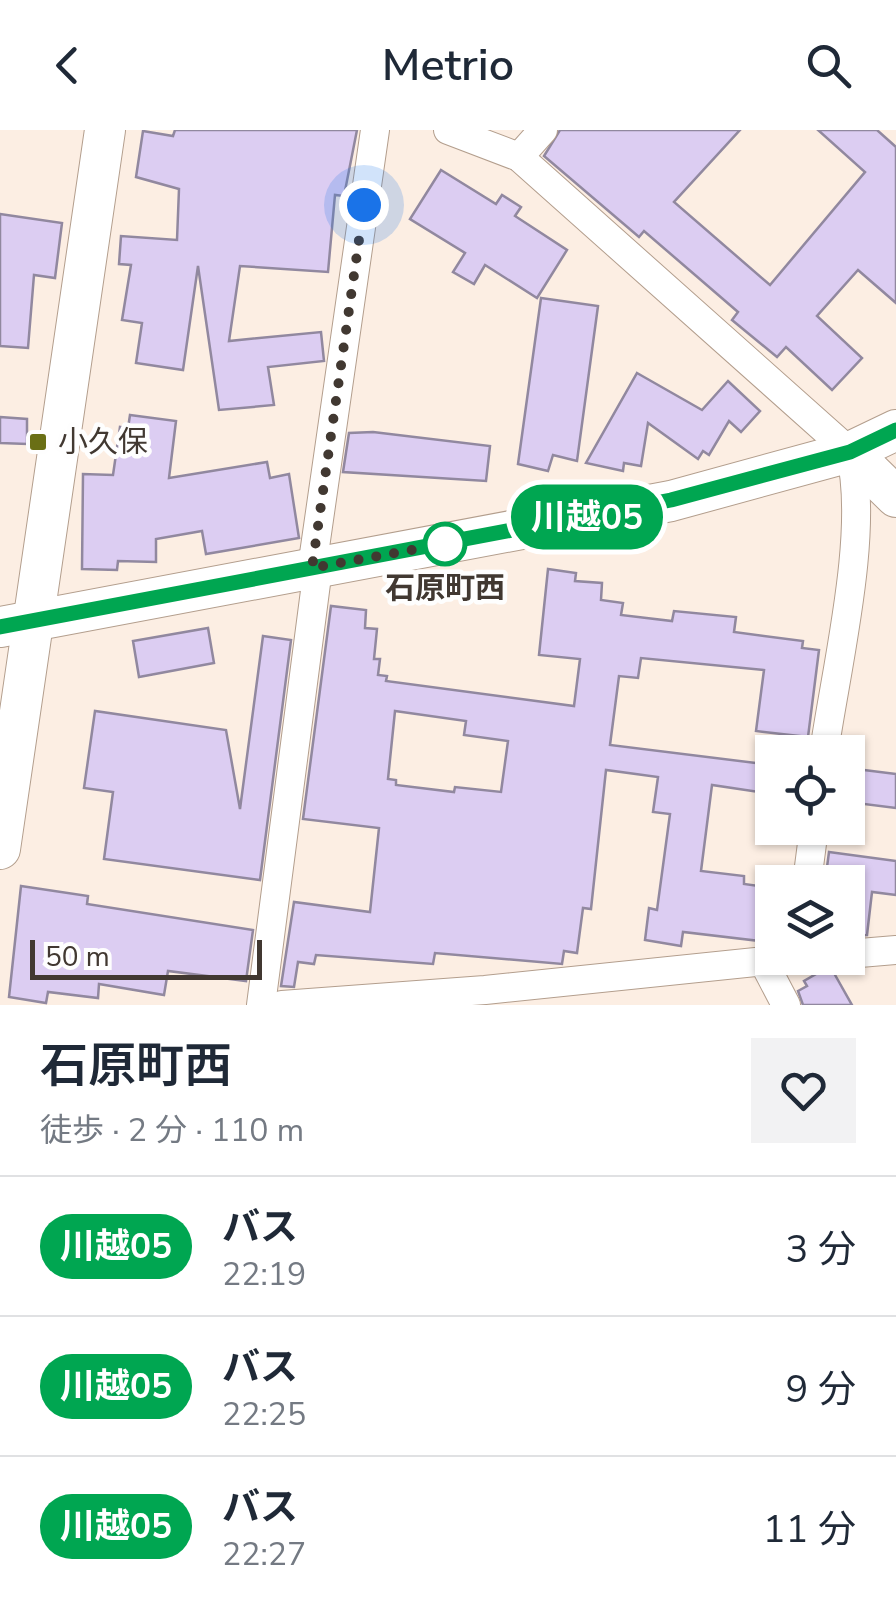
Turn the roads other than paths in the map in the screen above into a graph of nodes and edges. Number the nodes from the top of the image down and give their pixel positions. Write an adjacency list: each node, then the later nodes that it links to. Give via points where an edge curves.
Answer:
1 (105, 130): 10 (street)
2 (375, 130): 9 (street)
3 (448, 130): 5 (street)
4 (543, 130): 5 (street)
5 (519, 157): 7 (street)
6 (896, 430): 7 (street)
7 (850, 452): 8 (street); 9 (street, via 671,500); 11 (street, via 859,487 856,528)
8 (896, 497)
9 (315, 568): 10 (street); 17 (street)
10 (16, 623): 12 (street)
11 (826, 735)
12 (0, 849)
13 (896, 950): 14 (street)
14 (865, 953)
15 (755, 962): 18 (street)
16 (770, 975): 19 (street)
17 (261, 1005)
18 (282, 1005)
19 (786, 1005)

